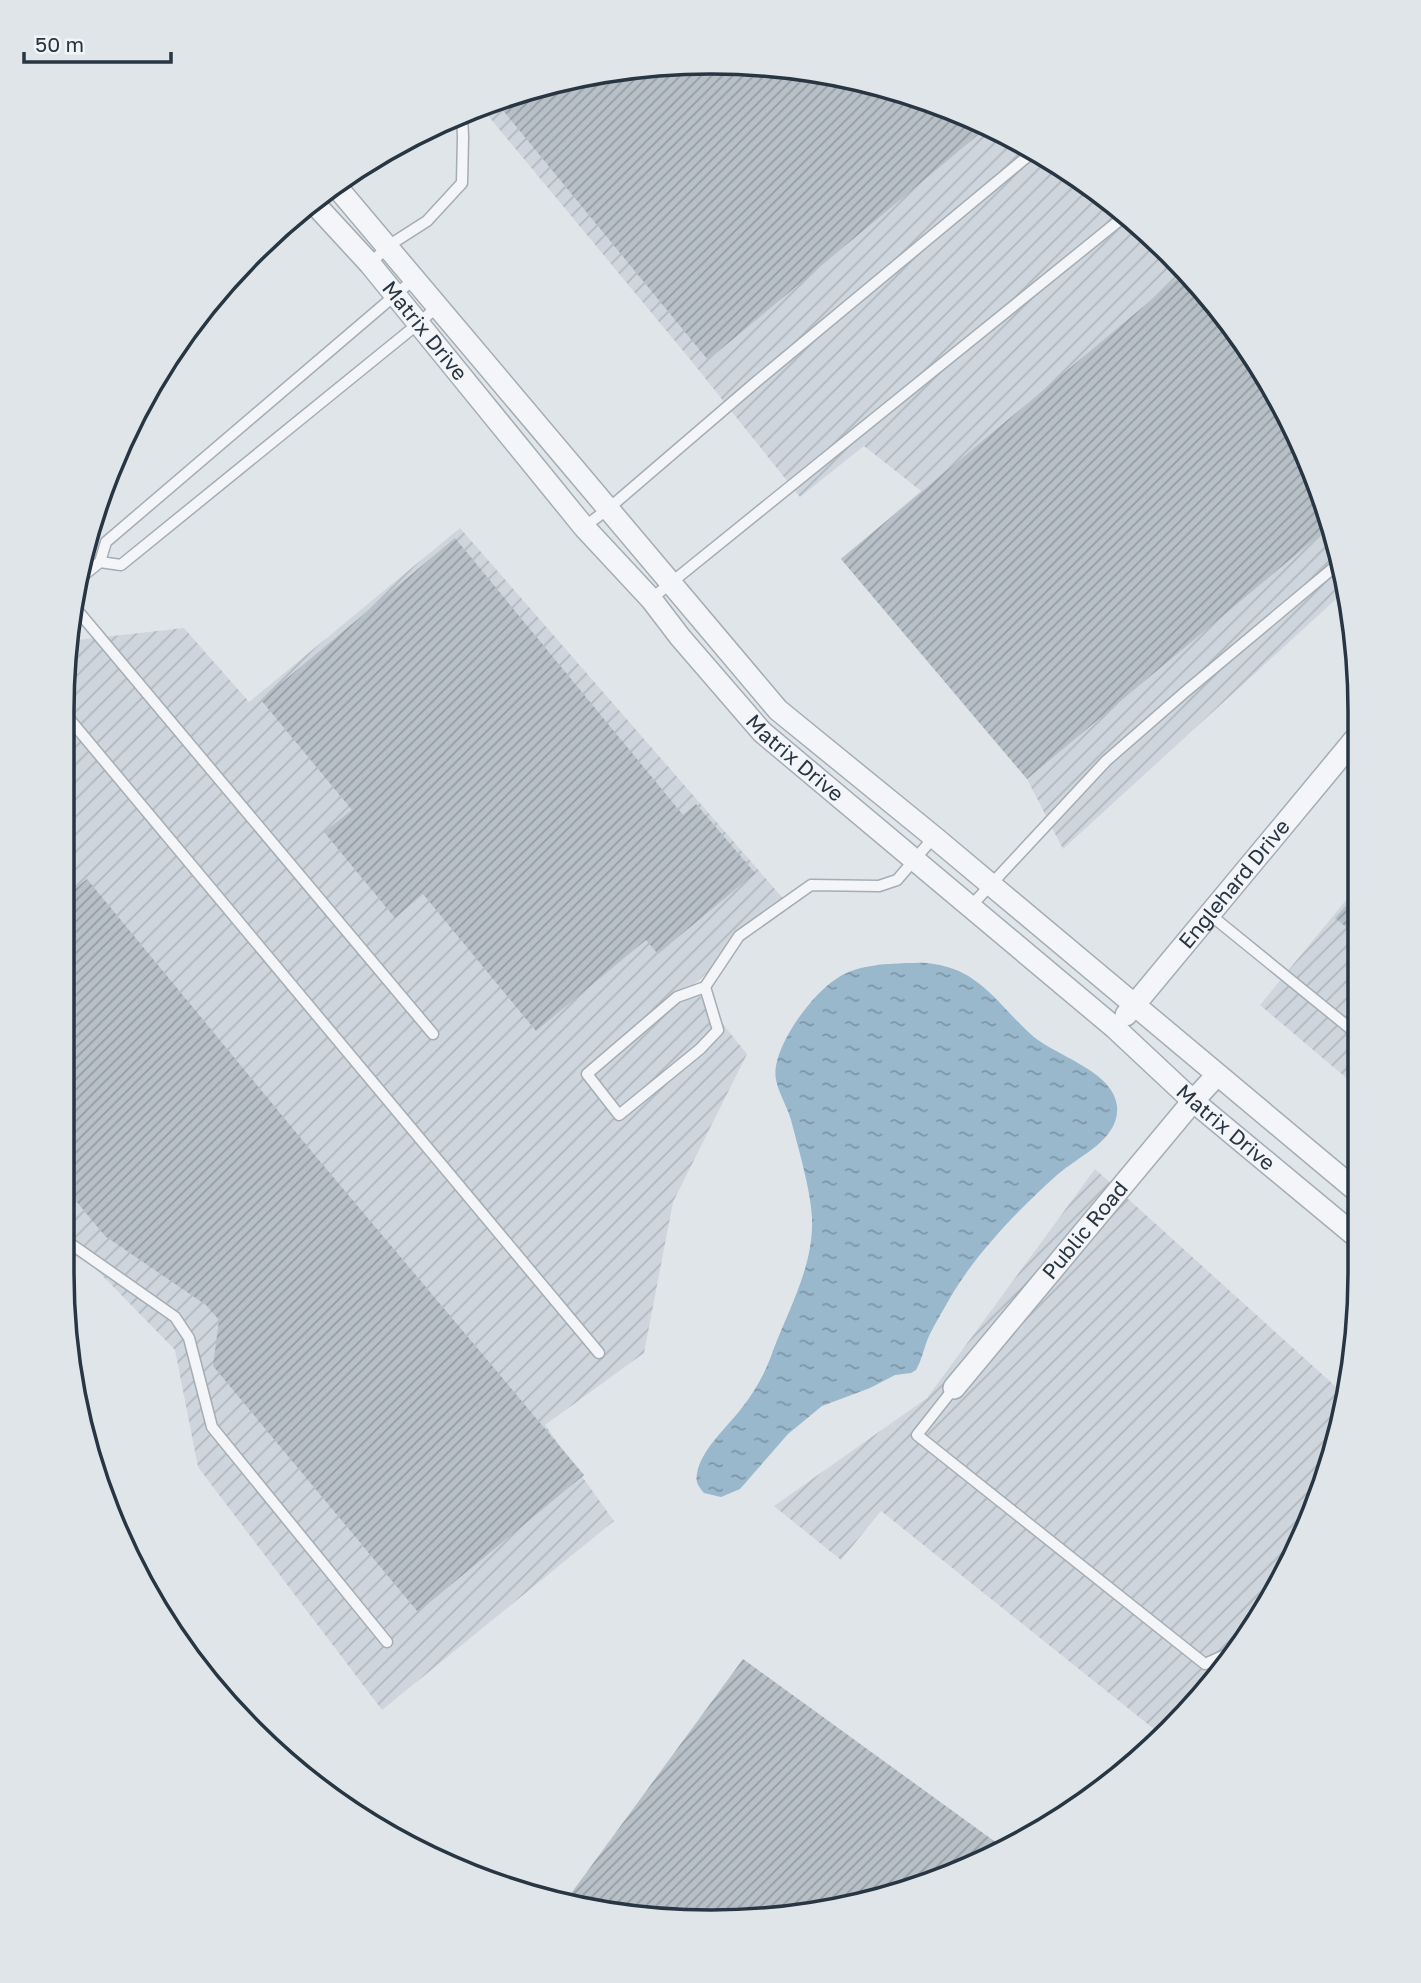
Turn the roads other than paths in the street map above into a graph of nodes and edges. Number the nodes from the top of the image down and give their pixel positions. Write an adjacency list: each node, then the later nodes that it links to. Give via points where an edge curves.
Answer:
1 (462, 124): 6 (lane, via 462,183 427,221)
2 (1026, 157): 12 (lane)
3 (341, 192): 6 (street, Matrix Drive)
4 (319, 208): 7 (street, Matrix Drive)
5 (1118, 221): 17 (lane)
6 (388, 246): 7 (lane); 8 (street, Matrix Drive)
7 (370, 264): 9 (street, Matrix Drive)
8 (414, 279): 9 (lane); 10 (street, Matrix Drive)
9 (395, 295): 11 (street, Matrix Drive); 14 (lane, via 106,542)
10 (438, 306): 11 (lane); 12 (street, Matrix Drive)
11 (419, 323): 13 (street, Matrix Drive); 14 (lane, via 121,565)
12 (608, 509): 13 (lane); 17 (street, Matrix Drive)
13 (584, 527): 18 (street, Matrix Drive)
14 (100, 562): 15 (lane)
15 (89, 570)
16 (1331, 570): 24 (lane, via 1106,761)
17 (671, 583): 18 (lane); 22 (street, Matrix Drive, via 778,710)
18 (651, 599): 23 (street, Matrix Drive, via 762,732)
19 (81, 615): 31 (lane)
20 (74, 725): 37 (lane)
21 (1348, 747): 26 (street, Englehard Drive)
22 (934, 837): 23 (lane); 24 (street, Matrix Drive)
23 (914, 859): 25 (street, Matrix Drive); 27 (lane, via 897,880 879,886 811,885 739,936)
24 (989, 884): 25 (lane); 28 (street, Matrix Drive)
25 (970, 906): 30 (street, Matrix Drive)
26 (1209, 914): 28 (street, Englehard Drive); 29 (lane)
27 (705, 988): 27 (lane, via 718,1030 619,1115 587,1074 677,997)
28 (1133, 1006): 30 (street, Englehard Drive); 32 (street, Matrix Drive)
29 (1348, 1027)
30 (1115, 1028): 33 (street, Matrix Drive)
31 (433, 1034)
32 (1217, 1075): 33 (street, Public Road); 34 (street, Matrix Drive)
33 (1194, 1101): 35 (street, Matrix Drive); 38 (street, Public Road)
34 (1348, 1184)
35 (1348, 1230)
36 (74, 1246): 39 (lane, via 174,1317 189,1338 212,1427)
37 (599, 1353)
38 (954, 1388): 40 (lane, via 917,1435 1205,1664)
39 (387, 1642)
40 (1217, 1659)

